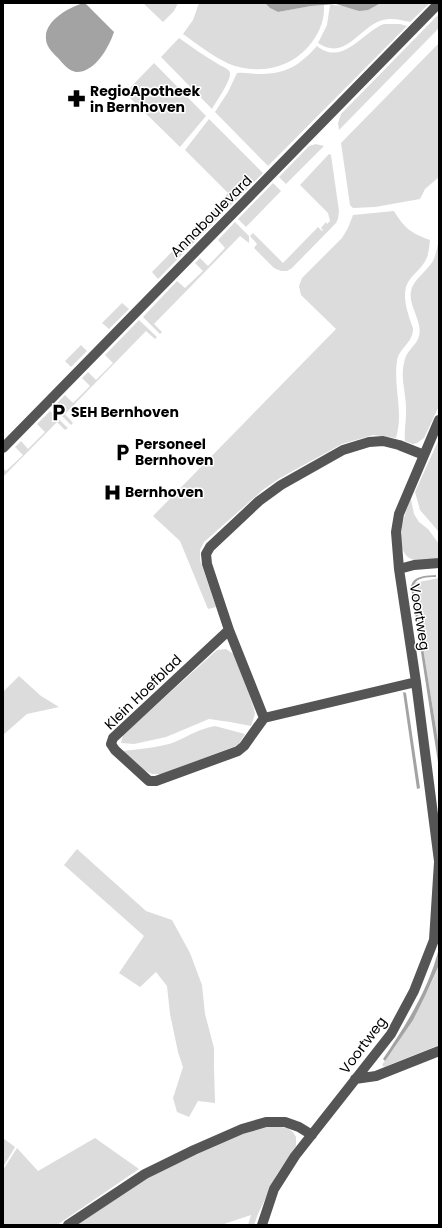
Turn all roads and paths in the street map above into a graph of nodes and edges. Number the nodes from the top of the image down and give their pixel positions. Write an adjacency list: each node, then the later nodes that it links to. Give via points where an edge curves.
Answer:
1 (438, 3): 3 (street, Annaboulevard)
2 (439, 420): 4 (street, Voortweg)
3 (3, 448)
4 (424, 455): 6 (street, Voortweg, via 399,514 396,532); 7 (street, via 383,441 369,442 343,450 281,485 243,516 210,547 206,554)
5 (439, 563): 6 (street)
6 (399, 569): 8 (street, Voortweg)
7 (229, 630): 9 (street); 9 (street, Klein Hoefblad, via 113,738 111,744 149,780 156,781 238,751)
8 (416, 682): 9 (street); 10 (street, Voortweg)
9 (264, 718)
10 (439, 861): 12 (street, Voortweg, via 434,940 414,991 391,1034)
11 (439, 1051): 12 (street, via 376,1076)
12 (355, 1079): 13 (street, Voortweg)
13 (312, 1135): 14 (street, via 285,1122 266,1122 242,1129 145,1174); 15 (street, Voortweg, via 274,1189)
14 (68, 1225)
15 (262, 1225)

